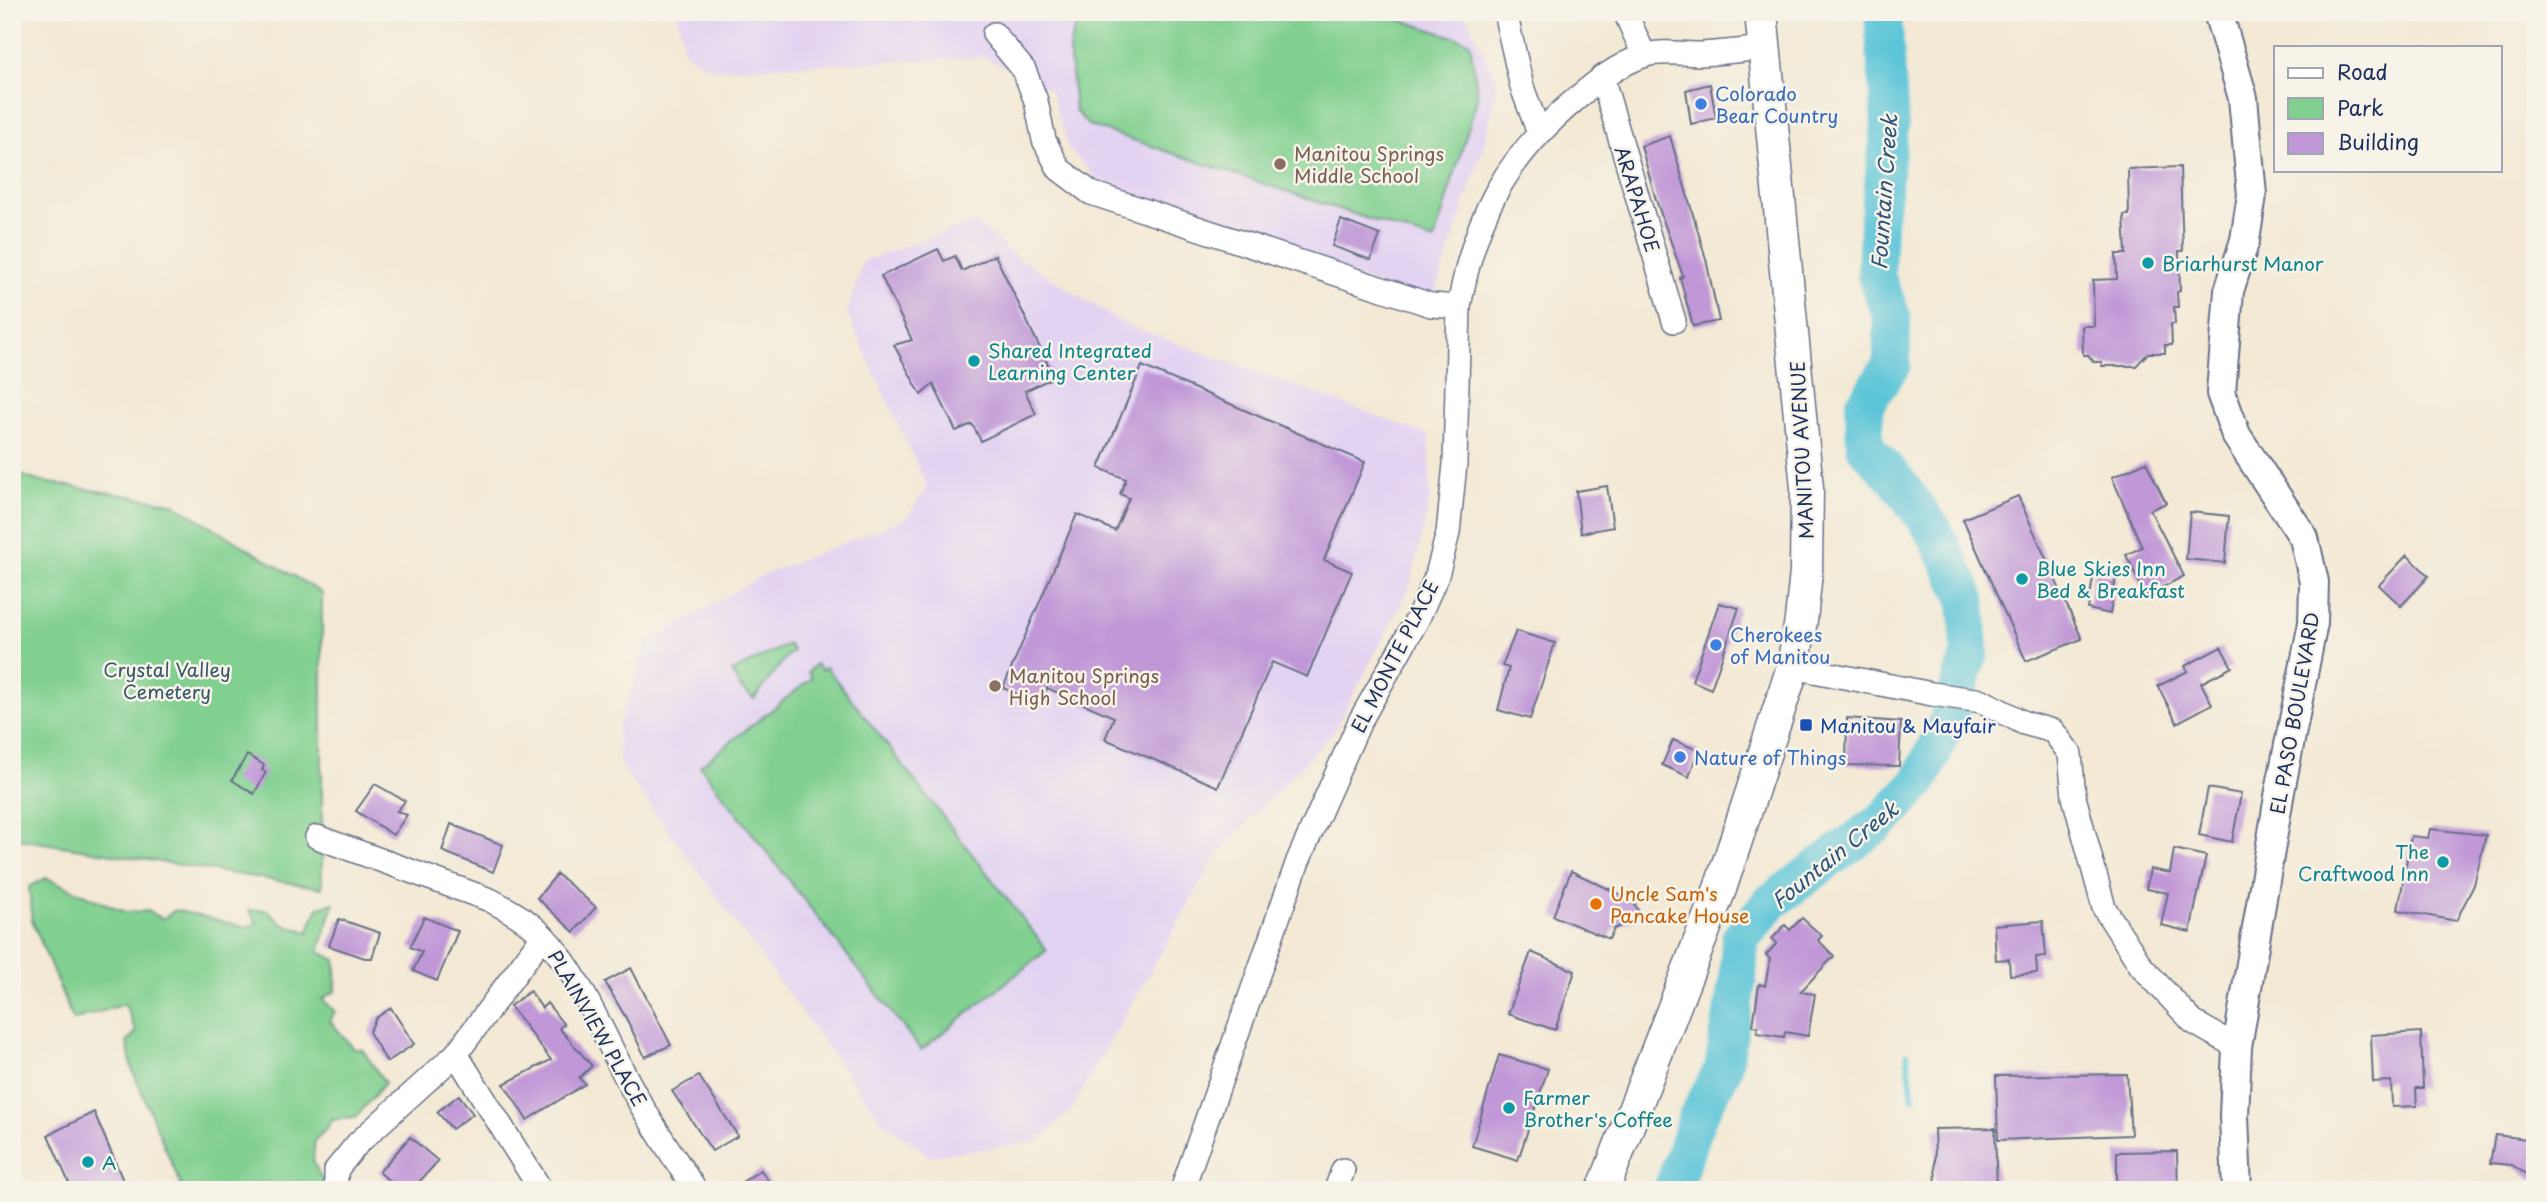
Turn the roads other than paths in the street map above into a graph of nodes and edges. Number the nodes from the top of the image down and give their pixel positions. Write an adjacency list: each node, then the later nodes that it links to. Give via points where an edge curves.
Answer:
1 (1505, 12): 9 (street, via 1522,87)
2 (1625, 12): 7 (street)
3 (1761, 12): 6 (main road, MANITOU AVENUE)
4 (2218, 12): 15 (street, EL PASO BOULEVARD, via 2243,98 2252,195 2245,240 2229,291 2221,393 2236,435 2304,538 2314,582 2312,624)
5 (994, 34): 10 (street, via 1024,70 1044,140 1059,169 1091,193 1431,305)
6 (1765, 48): 7 (street, EL MONTE PLACE); 12 (main road, MANITOU AVENUE, via 1807,488 1806,572)
7 (1644, 55): 8 (street, EL MONTE PLACE)
8 (1602, 77): 9 (street, EL MONTE PLACE); 11 (street, ARAPAHOE)
9 (1539, 133): 10 (street, EL MONTE PLACE, via 1508,170 1481,225)
10 (1459, 307): 20 (street, EL MONTE PLACE, via 1455,464 1448,533 1437,575 1360,721 1298,861)
11 (1674, 320)
12 (1793, 667): 15 (street, via 1982,701 2024,723 2053,731 2070,754 2074,797 2104,908 2141,966 2184,1012); 21 (main road, MANITOU AVENUE, via 1720,889)
13 (317, 837): 14 (street, PLAINVIEW PLACE, via 490,900)
14 (543, 936): 16 (street); 19 (street, PLAINVIEW PLACE, via 567,967 636,1096)
15 (2237, 1047): 22 (street, EL PASO BOULEVARD)
16 (456, 1054): 17 (street, via 358,1143 336,1170); 18 (street)
17 (336, 1190)
18 (541, 1190)
19 (695, 1190)
20 (1182, 1190)
21 (1602, 1190)
22 (2236, 1190)

